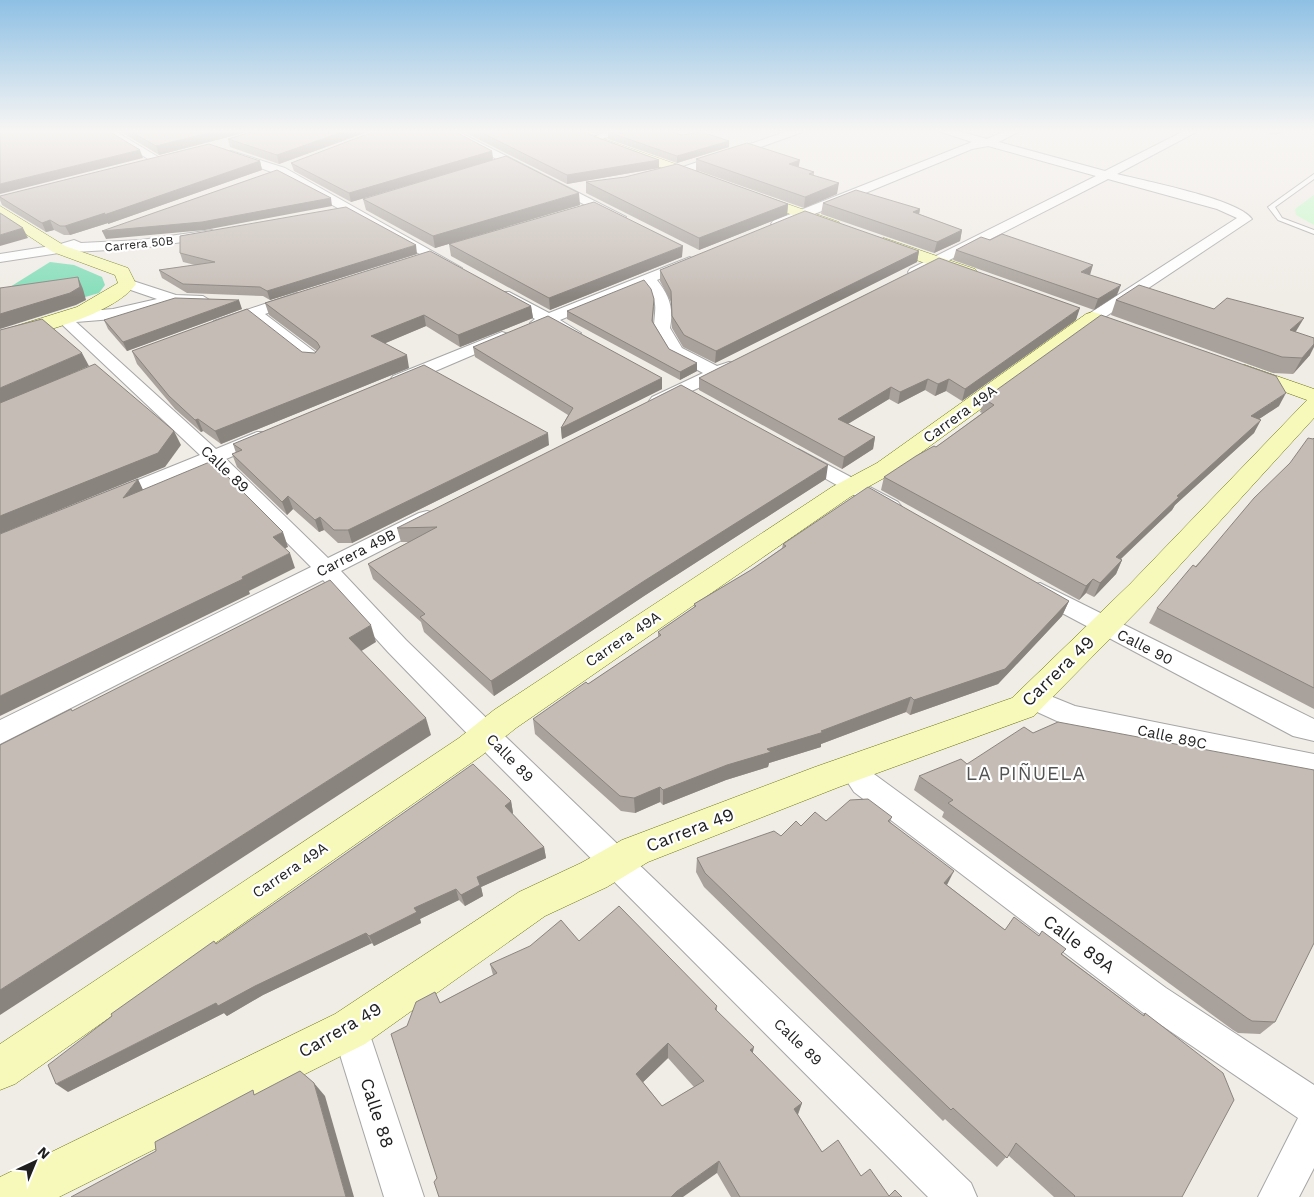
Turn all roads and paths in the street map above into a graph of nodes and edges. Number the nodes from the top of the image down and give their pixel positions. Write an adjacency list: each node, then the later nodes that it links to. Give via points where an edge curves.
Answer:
1 (308, 186): 13 (street)
2 (555, 186): 8 (street)
3 (871, 186): 16 (street)
4 (1085, 186): 30 (street)
5 (1147, 186): 42 (street, Carrera 49A, via 1222,206 1245,219)
6 (1299, 186): 21 (lane, via 1271,207 1280,219)
7 (587, 188): 8 (street)
8 (563, 190): 12 (street)
9 (738, 191): 16 (street)
10 (3, 203): 25 (street)
11 (368, 204): 13 (street)
12 (595, 206): 15 (street); 17 (street)
13 (349, 209): 14 (street); 27 (street)
14 (332, 212)
15 (577, 212)
16 (803, 214): 18 (street); 20 (street)
17 (631, 224)
18 (846, 229)
19 (224, 232): 25 (street, Carrera 50B, via 140,244)
20 (759, 232)
21 (1314, 232)
22 (104, 233): 25 (street)
23 (873, 239): 30 (street)
24 (682, 248): 32 (street, via 703,255)
25 (59, 249): 28 (street); 35 (street, via 122,272)
26 (450, 249): 27 (street)
27 (432, 255): 29 (street); 31 (street)
28 (0, 258)
29 (412, 261)
30 (936, 261): 33 (street); 34 (street)
31 (473, 278)
32 (648, 279): 43 (street); 50 (street, via 661,295 667,312 662,328 676,351)
33 (901, 279)
34 (985, 279)
35 (127, 284): 38 (street); 41 (street, via 93,307)
36 (490, 287): 43 (street)
37 (309, 295): 39 (street)
38 (174, 300): 39 (street); 41 (street, via 113,314)
39 (280, 304): 40 (street)
40 (252, 312): 44 (street); 47 (street)
41 (63, 318): 45 (street); 60 (street, Calle 89)
42 (1093, 318): 61 (street, Carrera 49A, via 885,468)
43 (548, 319): 46 (street); 52 (street)
44 (206, 330)
45 (0, 337)
46 (583, 338)
47 (313, 359)
48 (743, 360): 50 (street)
49 (1229, 366): 54 (street)
50 (717, 373): 53 (street)
51 (662, 381): 53 (street)
52 (385, 386)
53 (679, 391): 55 (street); 57 (street)
54 (1314, 396)
55 (696, 400)
56 (1314, 404): 67 (street, Carrera 49)
57 (644, 408)
58 (276, 431): 60 (street)
59 (783, 447): 61 (street)
60 (213, 457): 62 (street); 65 (street, Calle 89)
61 (853, 485): 64 (street); 71 (street, Carrera 49A)
62 (98, 504)
63 (441, 511): 65 (street, Carrera 49B)
64 (907, 516)
65 (326, 569): 70 (street, Carrera 49B); 71 (street, Calle 89, via 397,646)
66 (1026, 583): 67 (street, Calle 90)
67 (1104, 626): 68 (street, Carrera 49); 69 (street, Calle 90, via 1303,728)
68 (1033, 698): 72 (street, Calle 89C, via 1070,716); 73 (street, Carrera 49, via 1023,707)
69 (1314, 730)
70 (0, 733)
71 (486, 734): 74 (street, Calle 89); 76 (street, Carrera 49A)
72 (1314, 766)
73 (852, 769): 74 (street, Carrera 49, via 635,851); 77 (street, Calle 89A, via 864,784 1154,1000)
74 (615, 862): 75 (street, Carrera 49, via 532,904); 81 (street, Calle 89)
75 (350, 1029): 79 (street, Carrera 49); 80 (street, Calle 88)
76 (0, 1069)
77 (1314, 1107)
78 (1314, 1126): 82 (street)
79 (10, 1197)
80 (404, 1197)
81 (957, 1197)
82 (1278, 1197)

